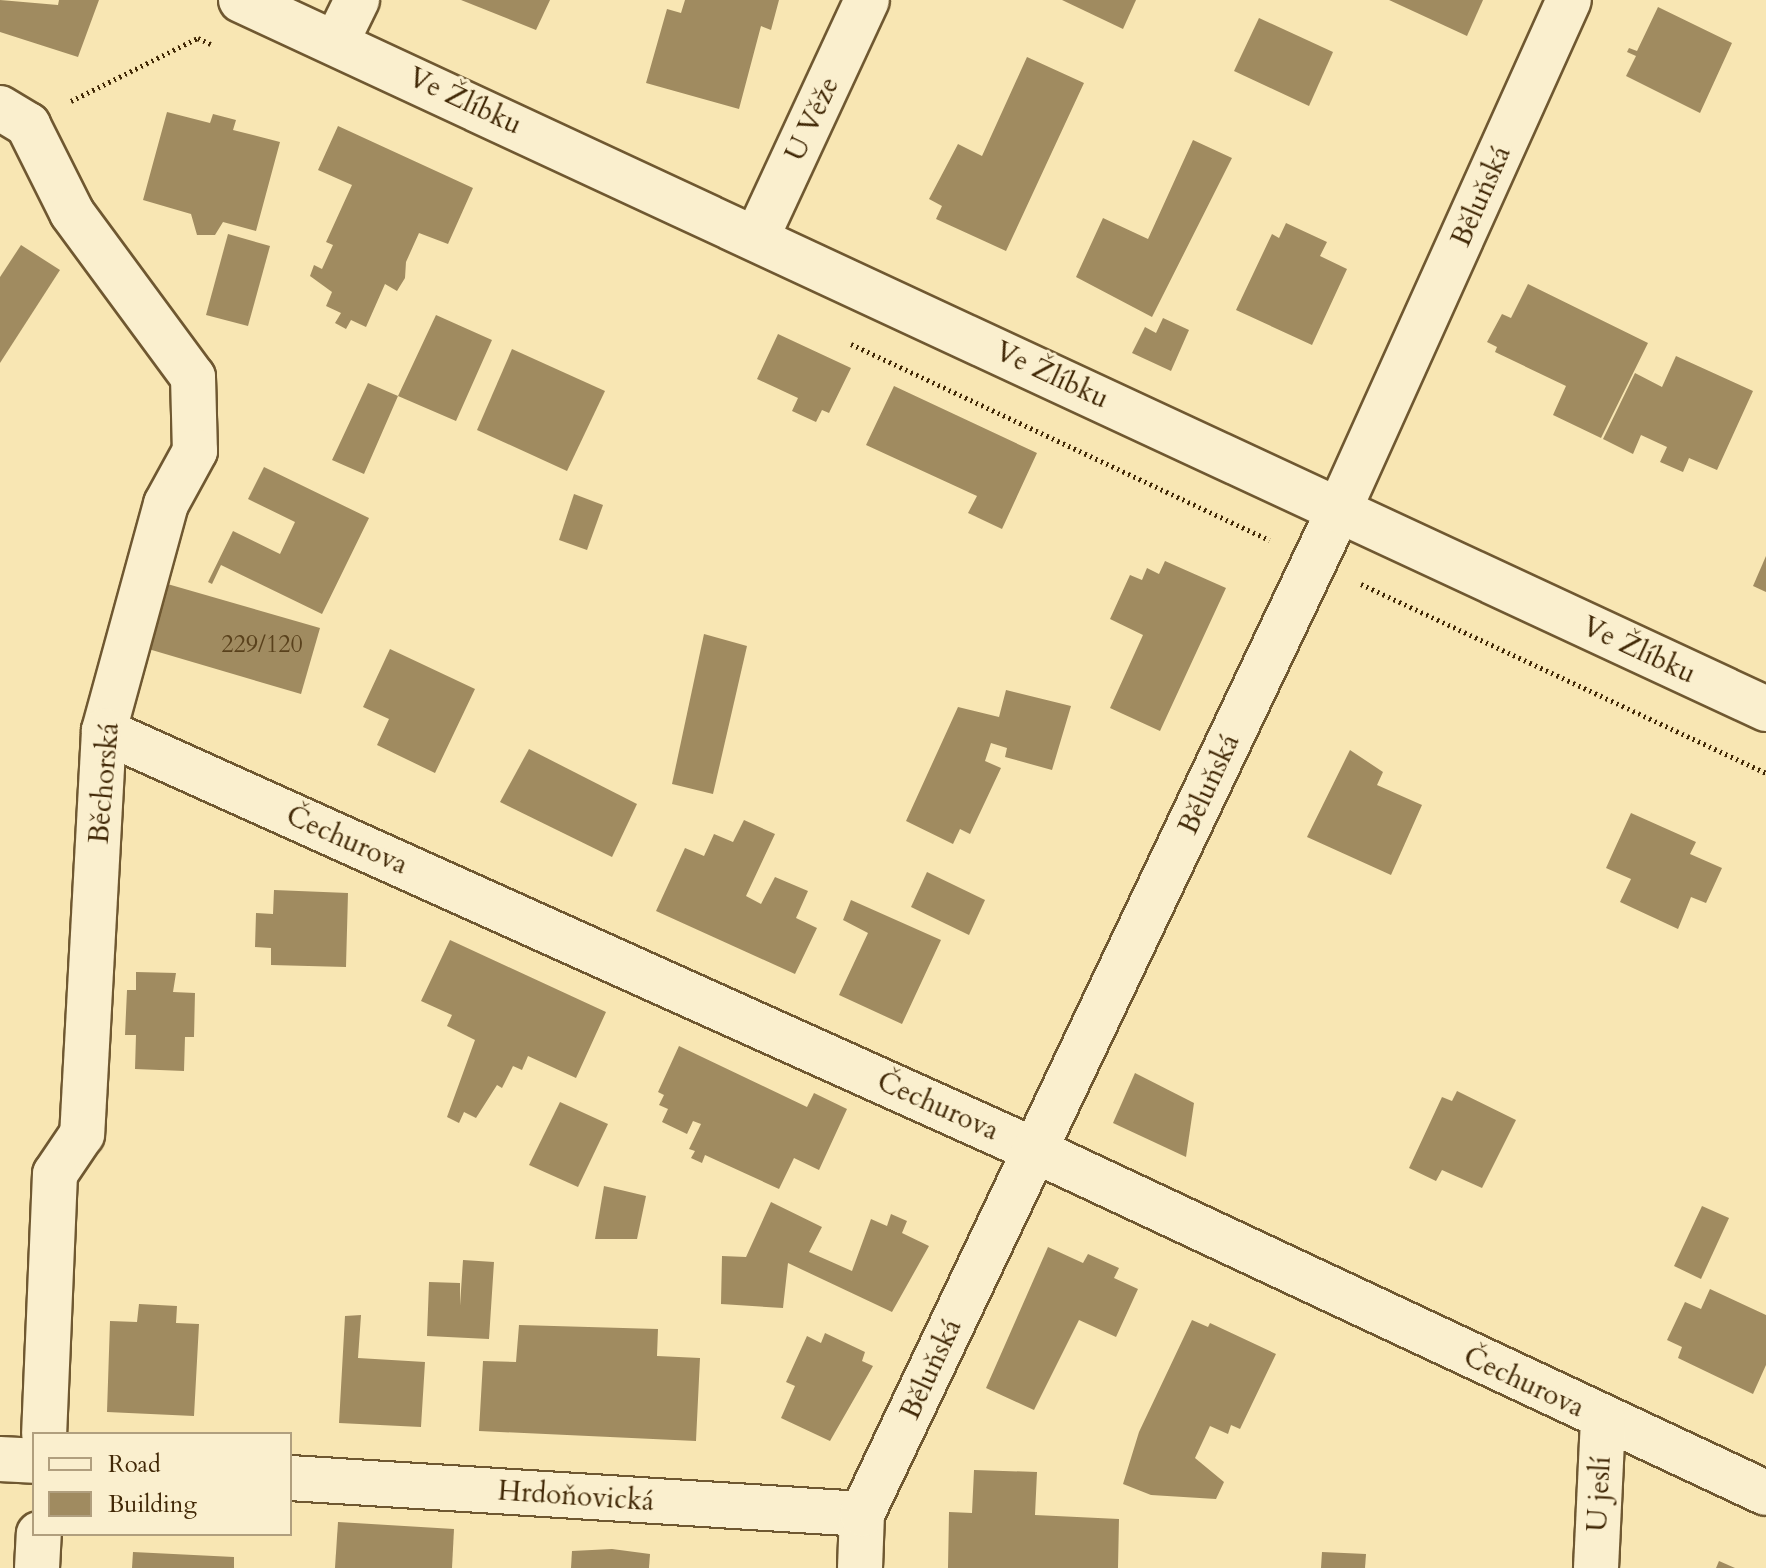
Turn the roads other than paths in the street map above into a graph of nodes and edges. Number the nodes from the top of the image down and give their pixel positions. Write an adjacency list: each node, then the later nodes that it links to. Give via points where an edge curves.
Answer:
1 (241, 0): 5 (street, Ve Žlíbku)
2 (357, 0): 5 (street)
3 (867, 0): 7 (street, U Věže)
4 (1569, 0): 8 (street, Běluňská)
5 (337, 41): 7 (street, Ve Žlíbku)
6 (14, 117): 10 (street, Běchorská, via 72,213 193,377 195,451 166,504)
7 (757, 237): 8 (street, Ve Žlíbku)
8 (1339, 510): 9 (street, Ve Žlíbku); 11 (street, Běluňská)
9 (1766, 709)
10 (104, 731): 11 (street, Čechurova); 13 (street, Běchorská, via 82,1134 55,1174)
11 (1034, 1150): 12 (street, Čechurova); 18 (street, Běluňská)
12 (1603, 1420): 17 (street, Čechurova); 22 (street, U jeslí)
13 (44, 1432)
14 (0, 1459): 15 (street)
15 (32, 1461)
16 (292, 1478): 18 (street, Hrdoňovická)
17 (1766, 1493)
18 (862, 1514): 21 (street, Běluňská)
19 (39, 1536): 20 (street)
20 (37, 1568)
21 (860, 1568)
22 (1596, 1568)

